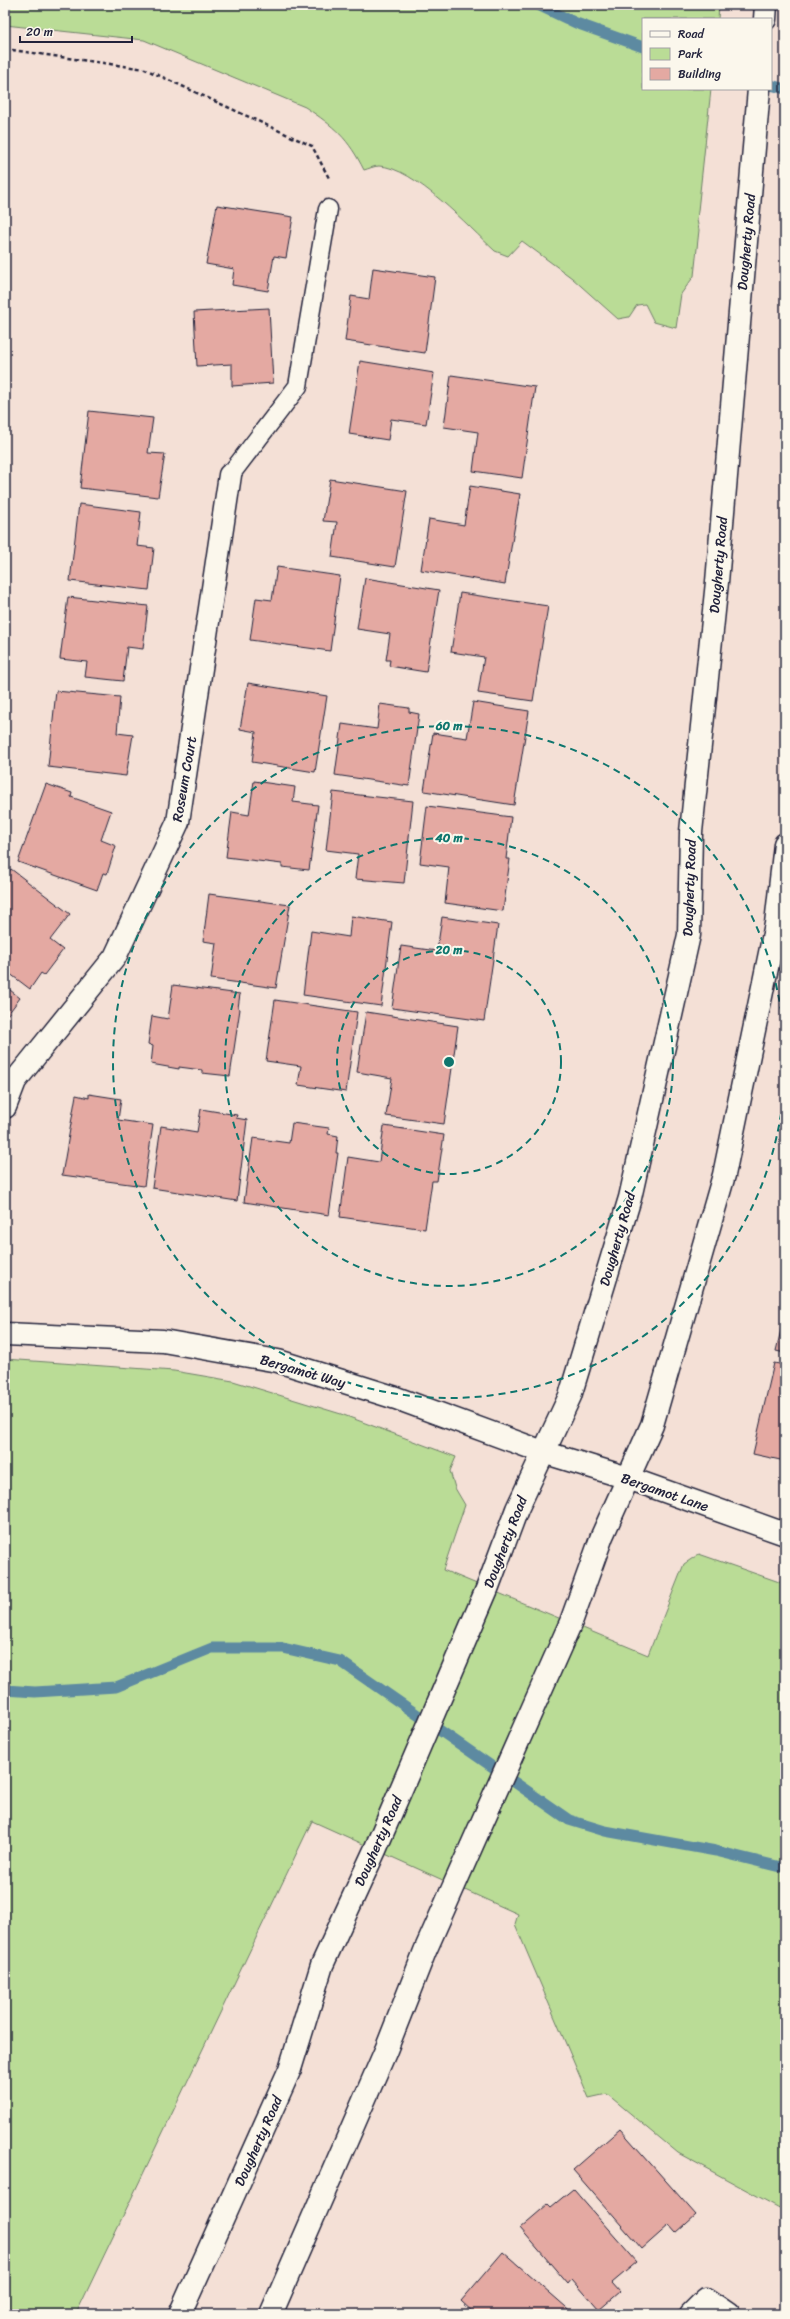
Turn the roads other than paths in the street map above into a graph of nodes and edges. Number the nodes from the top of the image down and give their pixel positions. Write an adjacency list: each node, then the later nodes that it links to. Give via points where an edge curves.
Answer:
1 (766, 5): 2 (main road)
2 (765, 18)
3 (759, 90): 9 (main road, Dougherty Road, via 717,582 691,832 689,935 630,1198 570,1396)
4 (328, 209): 5 (lane, via 298,386)
5 (230, 475): 7 (main road, Roseum Court, via 178,822 115,957 14,1081)
6 (785, 844): 10 (main road, via 776,924 724,1175 652,1425)
7 (5, 1107)
8 (5, 1334): 9 (main road, Bergamot Way, via 163,1341 278,1361 396,1398)
9 (543, 1452): 10 (main road, Bergamot Lane); 12 (main road, Dougherty Road, via 375,1850 322,1965 290,2069)
10 (628, 1478): 11 (main road, Bergamot Lane); 13 (main road, via 602,1536 571,1622 425,1951 386,2050)
11 (785, 1534)
12 (180, 2314)
13 (270, 2314)
14 (691, 2314): 15 (main road, via 706,2299)
15 (728, 2314)

